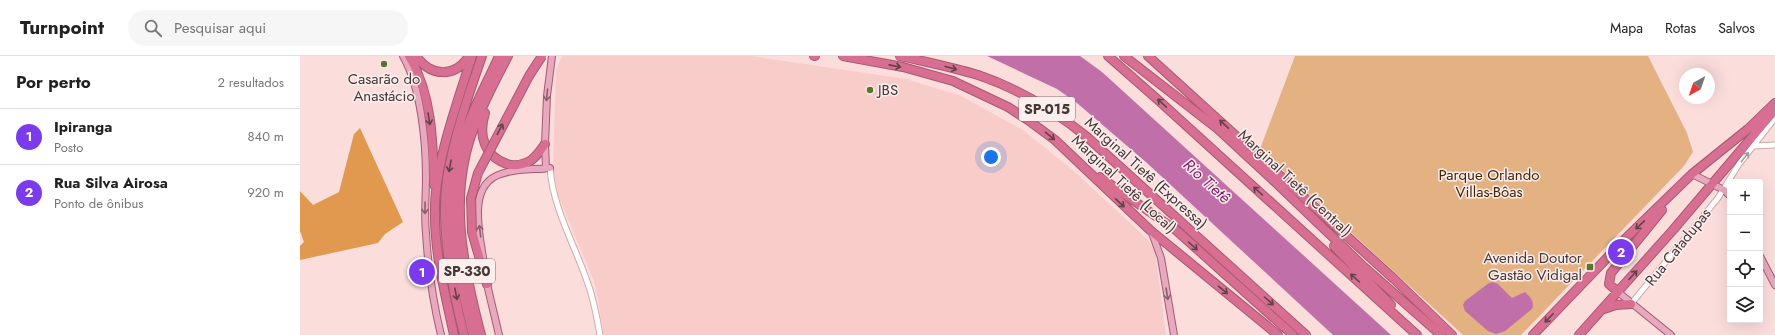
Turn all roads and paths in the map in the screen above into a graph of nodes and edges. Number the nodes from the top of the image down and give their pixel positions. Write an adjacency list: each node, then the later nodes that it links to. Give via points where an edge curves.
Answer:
1 (403, 56): 44 (main road, one-way to 44, via 413,82 421,123 426,177 426,234)
2 (409, 56): 31 (highway, one-way to 31, via 418,73 428,108)
3 (416, 56): 4 (highway, via 426,67 447,72 458,69)
4 (469, 56)
5 (472, 56): 31 (highway, via 449,132)
6 (482, 56): 20 (highway)
7 (499, 56): 20 (highway)
8 (508, 56): 16 (highway, SP-330)
9 (542, 56): 36 (highway, one-way to 9, bridge, via 472,232 471,198 478,173)
10 (552, 56): 21 (main road, one-way to 21)
11 (843, 56): 24 (highway, Marginal Tietê (Local), one-way to 24, via 915,70 970,88 1028,120)
12 (900, 56): 54 (highway, Marginal Tietê (Expressa) / SP-015, one-way to 54, via 978,75 1032,100 1060,117 1087,137)
13 (1108, 56): 43 (highway, one-way to 13)
14 (1124, 56): 33 (highway, Marginal Tietê (Central), via 1218,130)
15 (1148, 56): 32 (highway, one-way to 15)
16 (492, 88): 21 (highway, via 481,125 485,146 491,155 511,165 520,165 534,158); 48 (highway, SP-330, via 474,126 466,154 459,206 463,252)
17 (1775, 103): 26 (highway, via 1748,129)
18 (1775, 110): 27 (highway)
19 (1775, 118): 23 (street, Rua Catadupas)
20 (462, 129): 46 (highway, one-way to 46, via 447,180 446,228); 47 (highway, via 451,208 458,270)
21 (545, 144): 25 (main road)
22 (1775, 145): 23 (street)
23 (1754, 146): 28 (street, Rua Catadupas, one-way to 23)
24 (1083, 165): 34 (highway, Marginal Tietê (Local), one-way to 34); 53 (highway, one-way to 53, via 1177,231)
25 (548, 168): 36 (main road, one-way to 25, via 478,207 484,188 499,174); 50 (street, via 557,204 591,291)
26 (1692, 174): 27 (main road); 30 (highway)
27 (1712, 184): 28 (main road); 38 (highway, one-way to 27)
28 (1724, 190): 29 (main road); 39 (street, Rua Catadupas)
29 (1727, 193)
30 (1668, 199): 38 (highway, via 1611,272 1609,284); 58 (highway, one-way to 58, via 1630,234)
31 (435, 208): 45 (highway, via 440,270)
32 (1327, 219): 41 (highway, via 1334,231 1410,302); 42 (highway)
33 (1320, 225): 41 (highway, Marginal Tietê (Central)); 43 (highway, via 1325,236 1410,323)
34 (1150, 230): 51 (main road, one-way to 51, via 1161,258); 52 (highway, Marginal Tietê (Local), one-way to 52)
35 (1763, 262): 37 (main road)
36 (487, 284): 49 (main road)
37 (1775, 285)
38 (1618, 292): 39 (main road); 40 (highway)
39 (1631, 304): 40 (highway); 60 (main road)
40 (1603, 309): 59 (highway)
41 (1417, 313): 55 (highway, Marginal Tietê (Central))
42 (1438, 322): 56 (highway); 57 (highway)
43 (1416, 334)
44 (441, 335)
45 (454, 335)
46 (464, 335)
47 (473, 335)
48 (481, 335)
49 (499, 335)
50 (600, 335)
51 (1174, 335)
52 (1278, 335)
53 (1293, 335)
54 (1306, 335)
55 (1441, 335)
56 (1452, 335)
57 (1458, 335)
58 (1533, 335)
59 (1579, 335)
60 (1671, 335)

